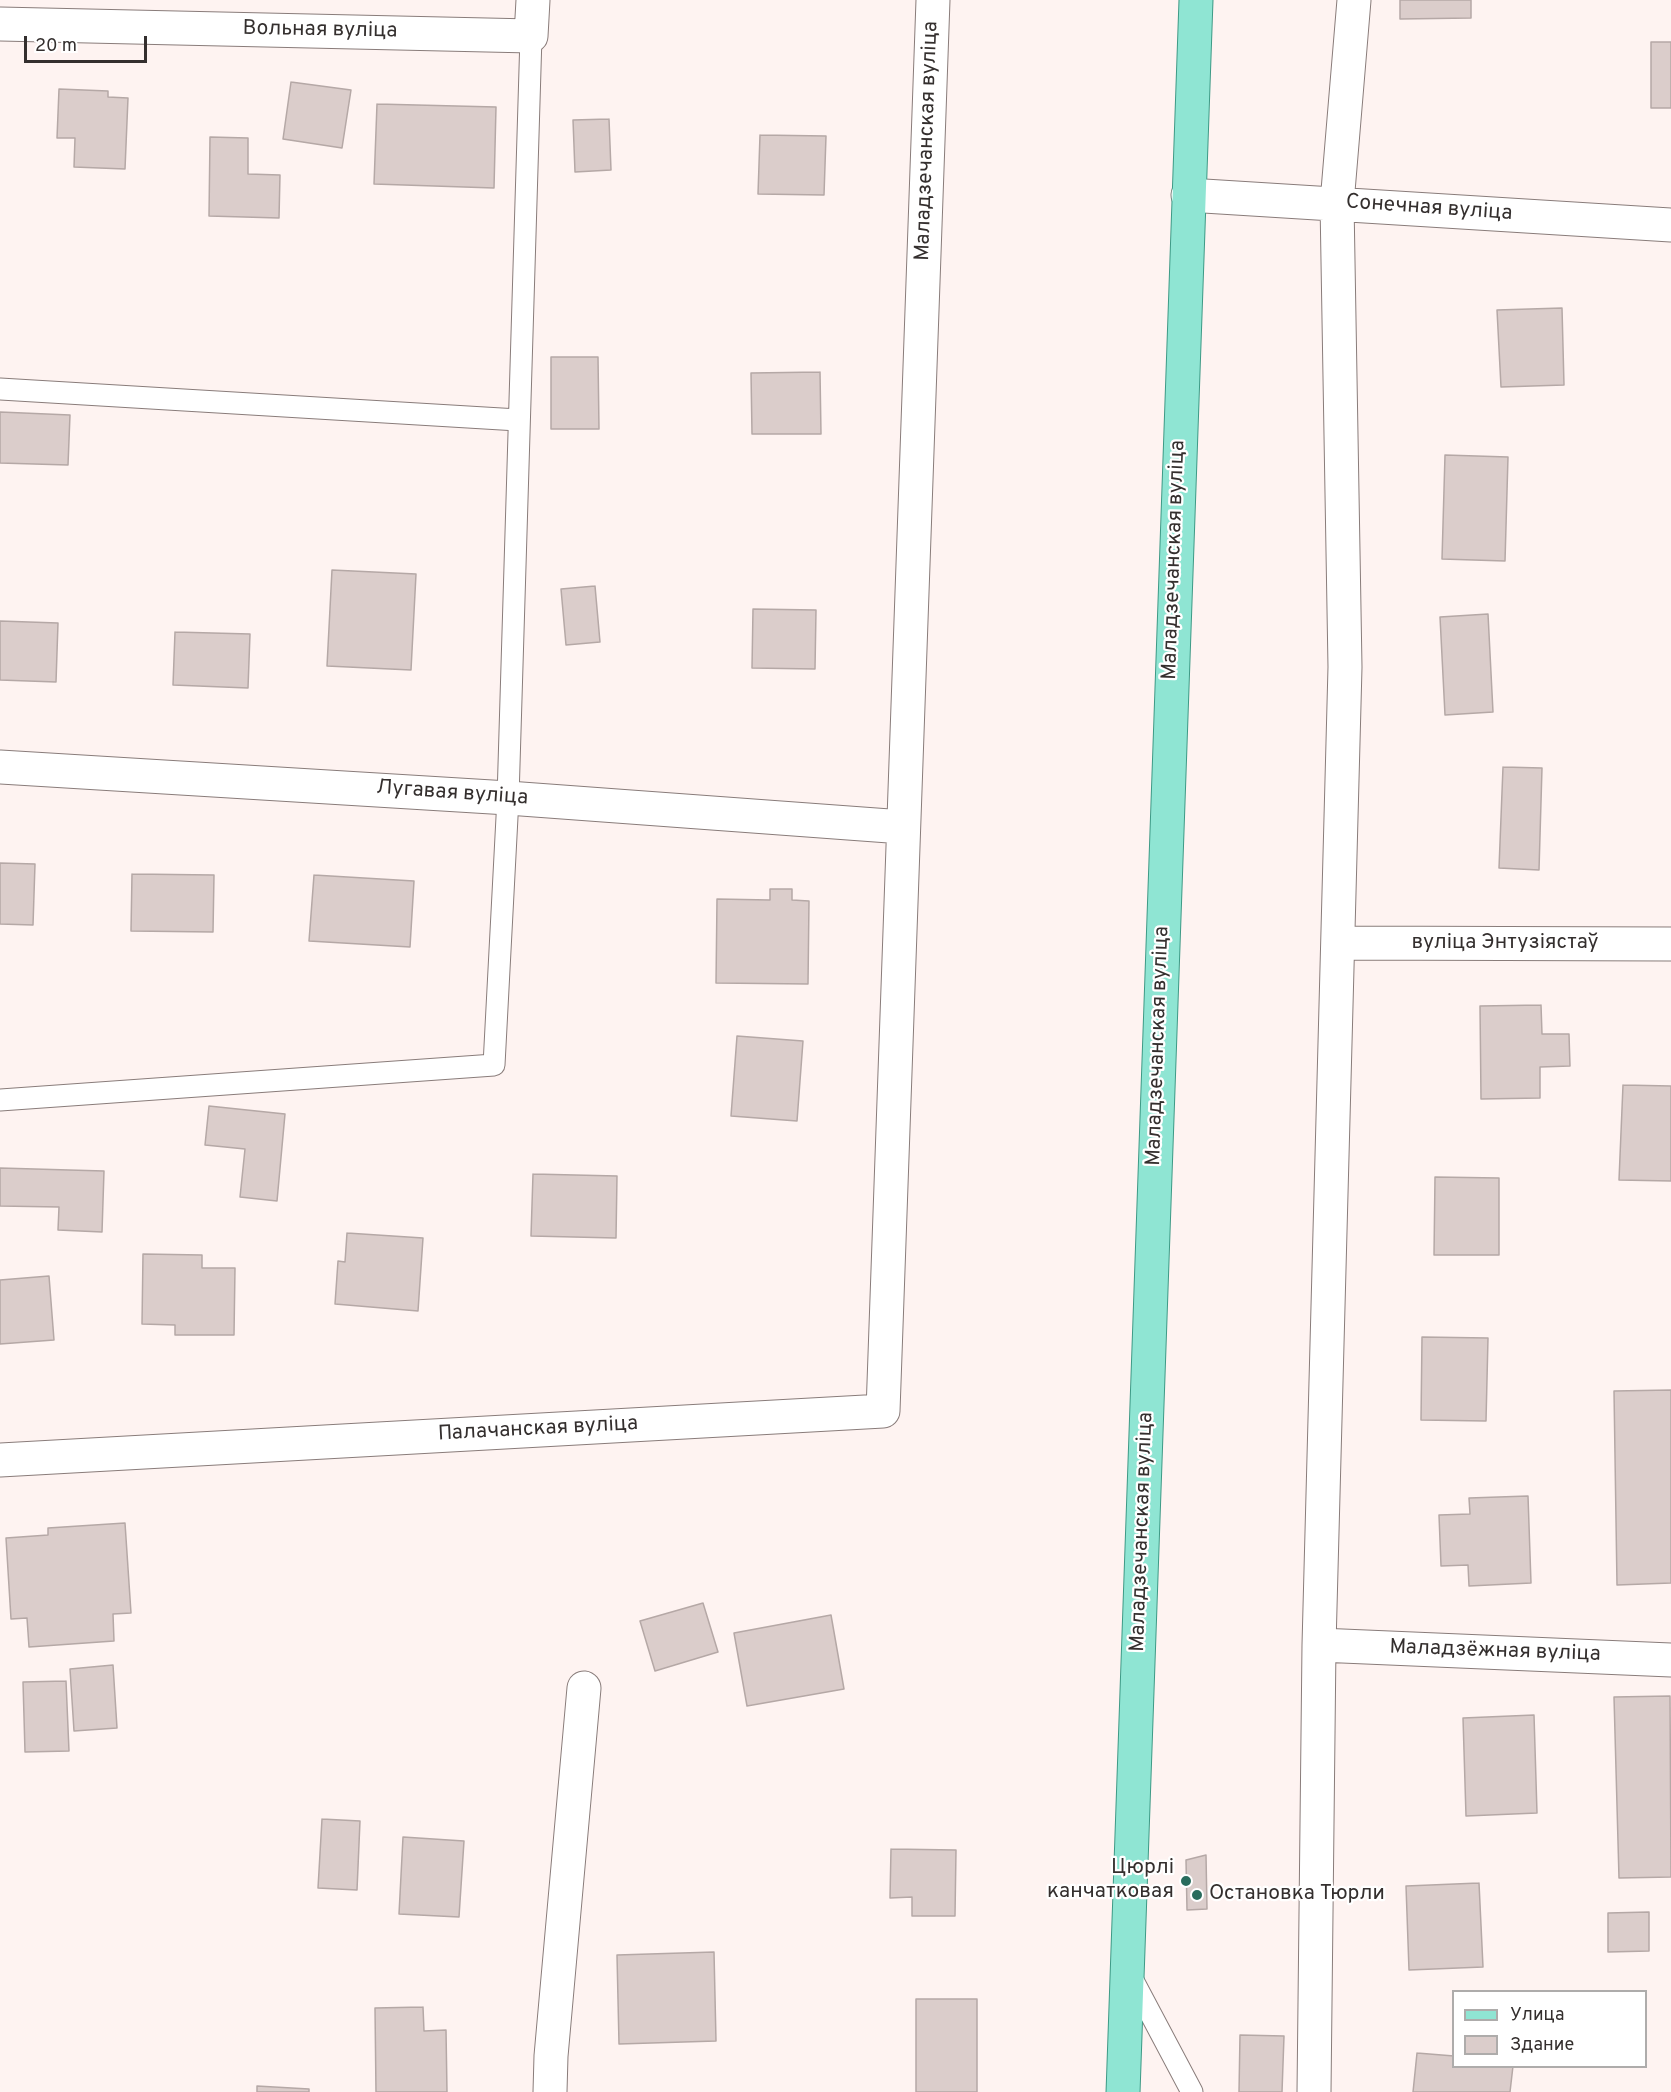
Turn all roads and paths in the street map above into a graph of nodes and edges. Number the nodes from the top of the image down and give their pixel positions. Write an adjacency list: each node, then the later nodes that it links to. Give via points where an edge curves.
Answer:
1 (533, 0): 6 (street)
2 (933, 0): 14 (street, Маладзечанская вуліца)
3 (1196, 0): 7 (main road, Маладзечанская вуліца)
4 (1354, 0): 8 (street)
5 (0, 24): 6 (street, Вольная вуліца)
6 (531, 36): 11 (lane)
7 (1188, 195): 8 (street, Сонечная вуліца); 23 (main road, Маладзечанская вуліца)
8 (1337, 203): 9 (street, Сонечная вуліца); 15 (street, via 1346,667)
9 (1671, 225)
10 (0, 389): 11 (lane)
11 (518, 420): 13 (lane)
12 (0, 767): 13 (street, Лугавая вуліца)
13 (508, 798): 14 (street, Лугавая вуліца); 17 (lane, via 494,1065)
14 (903, 827): 18 (street, Маладзечанская вуліца)
15 (1338, 943): 16 (street, вуліца Энтузіястаў); 20 (street)
16 (1671, 944)
17 (0, 1100)
18 (890, 1217): 19 (street, Палачанская вуліца, via 883,1411)
19 (0, 1460)
20 (1319, 1645): 21 (street, Маладзёжная вуліца); 27 (street)
21 (1671, 1660)
22 (584, 1688): 24 (street)
23 (1128, 1972): 25 (main road, Маладзечанская вуліца); 26 (lane)
24 (550, 2092)
25 (1123, 2092)
26 (1192, 2092)
27 (1314, 2092)

